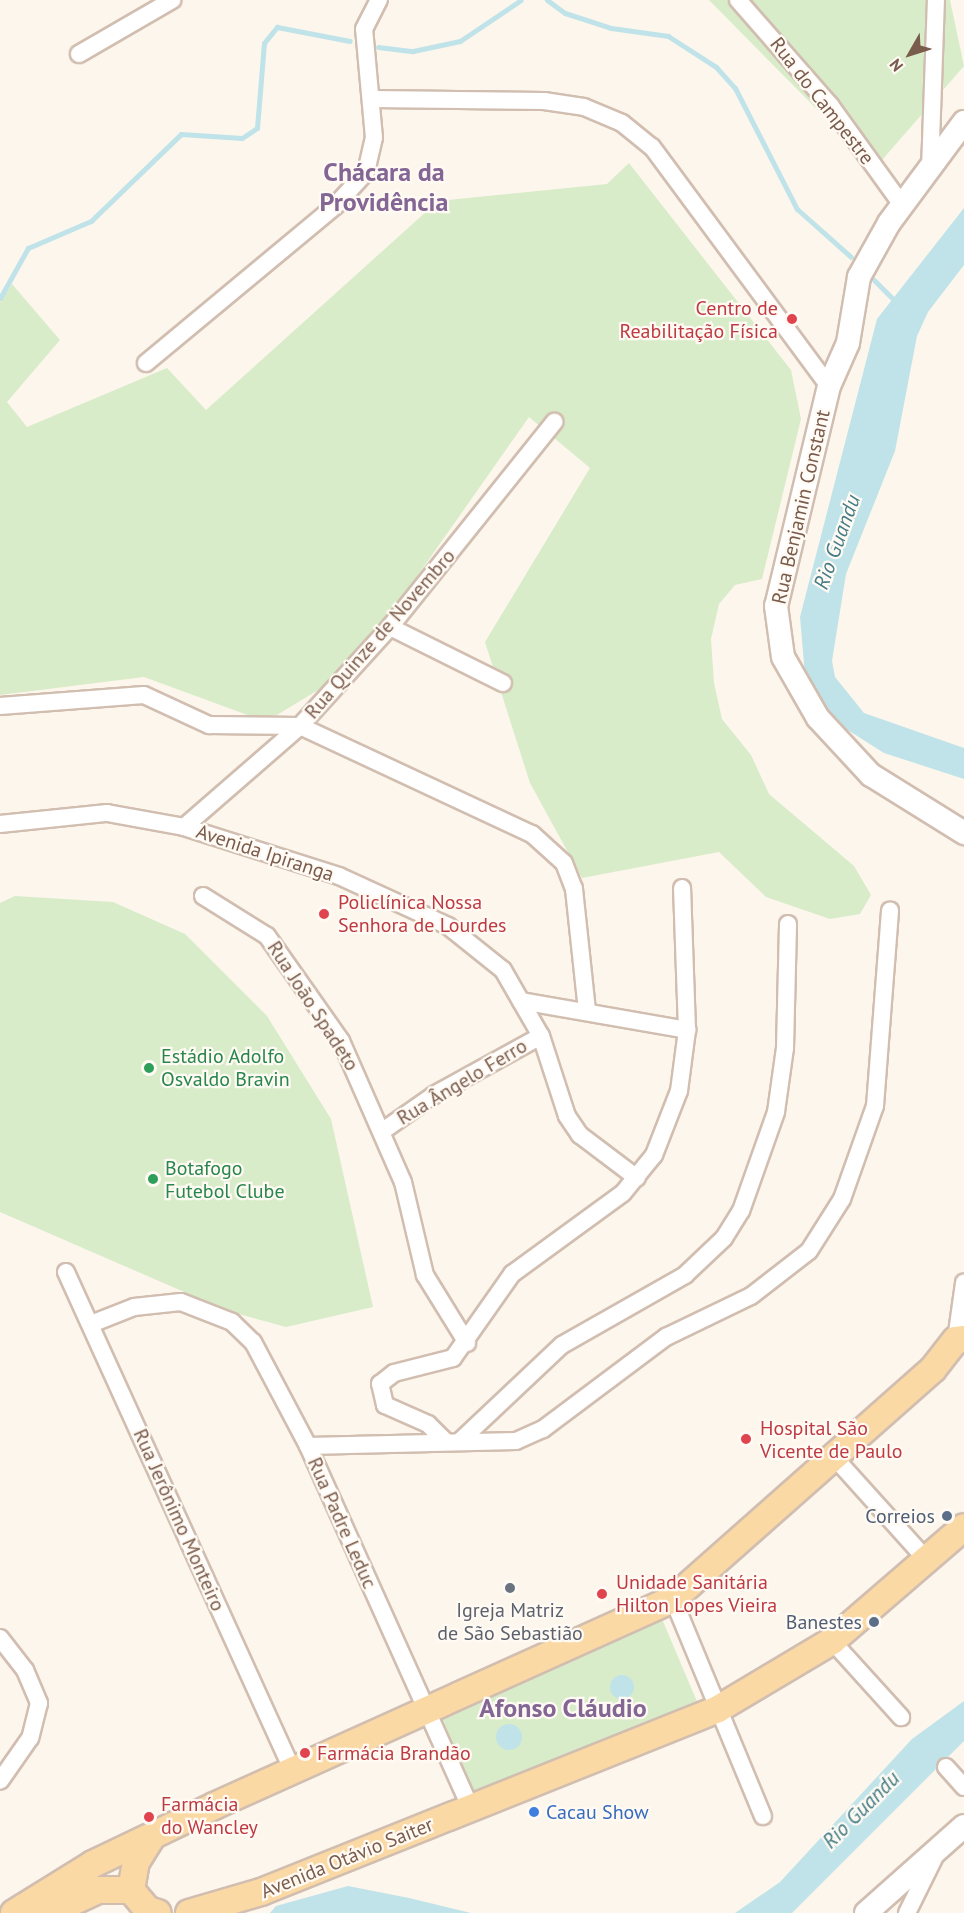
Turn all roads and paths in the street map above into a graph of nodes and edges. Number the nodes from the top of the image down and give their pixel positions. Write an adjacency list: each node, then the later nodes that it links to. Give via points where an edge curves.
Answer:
1 (172, 0): 5 (street)
2 (379, 0): 6 (street, via 364,29)
3 (738, 0): 9 (street, Rua do Campestre, via 830,105)
4 (936, 0): 8 (street)
5 (79, 54)
6 (372, 99): 10 (street, via 373,156 356,187); 11 (street, via 544,101 584,107 622,123 652,147)
7 (964, 122): 8 (street, Rua Benjamin Constant)
8 (930, 171): 9 (street, Rua Benjamin Constant)
9 (902, 205): 11 (street, Rua Benjamin Constant, via 863,266 848,343)
10 (146, 363)
11 (829, 386): 19 (street, Rua Benjamin Constant, via 776,606 783,657 818,718 847,753 872,775)
12 (554, 422): 13 (street, Rua Quinze de Novembro)
13 (390, 627): 14 (street); 16 (street, Rua Quinze de Novembro)
14 (503, 683)
15 (0, 706): 16 (street, via 144,695 210,725)
16 (300, 726): 18 (street, Rua Quinze de Novembro); 25 (street, via 549,845 574,889)
17 (0, 824): 18 (street, Avenida Ipiranga, via 106,813)
18 (184, 827): 24 (street, Avenida Ipiranga, via 268,850 409,906 479,947 503,970)
19 (964, 833)
20 (682, 888): 26 (street)
21 (203, 896): 28 (street, Rua João Spadeto, via 275,945 341,1041)
22 (890, 911): 35 (street, via 875,1106 842,1199 809,1251 751,1296 666,1337 531,1435 498,1444)
23 (789, 924): 35 (street, via 785,1048 776,1112 741,1211 724,1238 685,1275 562,1345)
24 (521, 1001): 25 (street); 27 (street, Avenida Ipiranga)
25 (587, 1011): 26 (street)
26 (687, 1029): 29 (street, via 679,1091 666,1131)
27 (541, 1036): 28 (street, Rua Ângelo Ferro, via 434,1095); 29 (street, Avenida Ipiranga, via 573,1125)
28 (384, 1130): 34 (street, Rua João Spadeto, via 425,1275)
29 (637, 1178): 34 (street, via 606,1207 512,1274)
30 (66, 1272): 32 (street, Rua Jerônimo Monteiro)
31 (964, 1283): 33 (street)
32 (91, 1324): 36 (street, Rua Padre Leduc, via 134,1307 181,1302 232,1322 253,1342); 47 (street, Rua Jerônimo Monteiro)
33 (960, 1340): 37 (main road)
34 (467, 1343): 35 (street, via 440,1365 394,1373 379,1389 385,1404 428,1424)
35 (453, 1442): 36 (street)
36 (308, 1446): 43 (street, Rua Padre Leduc)
37 (835, 1458): 39 (street); 40 (main road)
38 (964, 1527): 39 (main road, Avenida Otávio Saiter)
39 (927, 1560): 42 (main road, Avenida Otávio Saiter)
40 (673, 1599): 43 (main road); 44 (street)
41 (0, 1638): 48 (street, via 25,1670 39,1703 30,1738)
42 (832, 1641): 44 (main road, Avenida Otávio Saiter); 45 (street)
43 (425, 1707): 47 (main road); 50 (street, Rua Padre Leduc)
44 (718, 1709): 50 (main road, Avenida Otávio Saiter); 51 (street)
45 (901, 1717)
46 (946, 1767): 49 (street)
47 (292, 1769): 53 (main road)
48 (0, 1781)
49 (964, 1788)
50 (471, 1808): 56 (main road, Avenida Otávio Saiter)
51 (763, 1816)
52 (964, 1826): 54 (street)
53 (151, 1838): 55 (main road, via 136,1862); 58 (main road, via 93,1864)
54 (939, 1849): 61 (street); 62 (street)
55 (130, 1890): 57 (main road); 59 (main road, via 98,1890)
56 (228, 1907): 60 (main road, Avenida Otávio Saiter)
57 (151, 1912)
58 (15, 1913)
59 (49, 1913)
60 (189, 1913)
61 (866, 1913)
62 (907, 1913)

